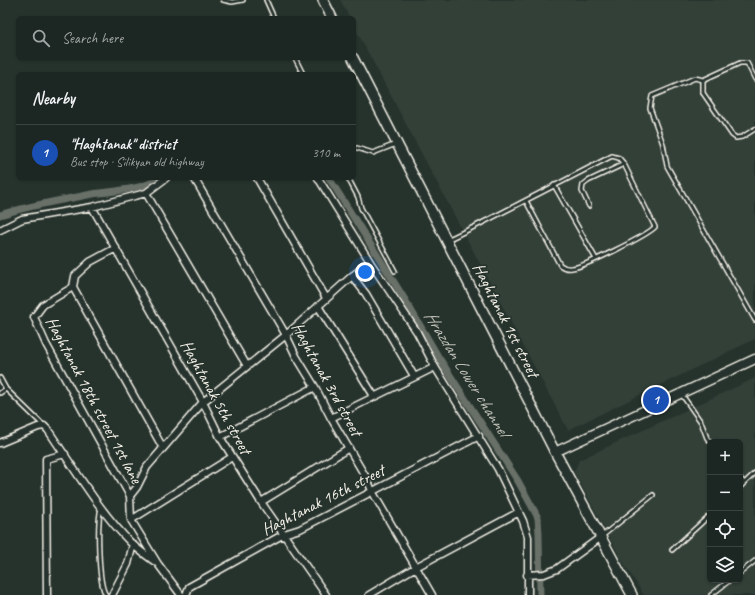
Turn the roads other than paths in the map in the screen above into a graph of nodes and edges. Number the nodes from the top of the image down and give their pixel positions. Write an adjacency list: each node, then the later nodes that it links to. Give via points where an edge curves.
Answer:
1 (224, 0): 2 (lane)
2 (243, 0)
3 (266, 0): 5 (lane)
4 (323, 0): 6 (main road)
5 (273, 16)
6 (331, 16)
7 (295, 60): 9 (lane)
8 (354, 60): 13 (main road, Haghtanak 1st street)
9 (302, 72)
10 (755, 79): 11 (lane, via 747,63 740,63)
11 (703, 80): 12 (lane, via 703,92 732,135 736,138 742,137); 36 (lane, via 695,78 652,96 650,108 663,144 667,166)
12 (755, 129)
13 (398, 144): 14 (lane, via 373,153); 27 (main road, Haghtanak 1st street)
14 (356, 148)
15 (624, 164): 21 (lane, via 619,158 612,156); 24 (lane, via 583,185 582,191); 29 (lane, via 655,228)
16 (163, 180): 22 (street)
17 (195, 180): 37 (street, Haghtanak 3rd street)
18 (258, 180): 34 (street)
19 (319, 180): 30 (street)
20 (349, 180): 31 (lane, via 361,208)
21 (554, 185): 23 (lane); 29 (lane)
22 (146, 193): 25 (street); 39 (street)
23 (526, 201): 27 (lane); 29 (lane, via 560,265 569,269)
24 (588, 206)
25 (92, 207): 26 (street, via 22,219); 28 (street, Haghtanak 5th street)
26 (0, 230)
27 (447, 240): 57 (main road, Haghtanak 1st street)
28 (116, 248): 33 (street, via 90,262 80,271 75,276); 48 (street, Haghtanak 5th street)
29 (596, 259)
30 (372, 265): 32 (street, via 366,266); 40 (street, via 417,332)
31 (395, 270)
32 (352, 276): 34 (street); 41 (street, via 366,294)
33 (73, 287): 55 (street); 64 (street, Haghtanak 18th street 1st lane, via 43,306 34,317 46,344)
34 (326, 298): 35 (street)
35 (318, 306): 37 (street); 47 (street)
36 (755, 320)
37 (286, 335): 39 (street); 43 (street, Haghtanak 3rd street)
38 (755, 359): 46 (street)
39 (247, 366): 48 (street)
40 (435, 367): 41 (street); 51 (street)
41 (414, 376): 47 (street)
42 (0, 378): 44 (lane)
43 (315, 387): 49 (street, Haghtanak 3rd street); 52 (street)
44 (6, 390): 45 (lane); 50 (lane)
45 (0, 393)
46 (681, 393): 53 (lane, via 702,422); 57 (street)
47 (374, 396): 49 (street)
48 (203, 402): 52 (street, Haghtanak 5th street); 55 (street)
49 (332, 418): 56 (street, Haghtanak 3rd street)
50 (44, 426): 54 (street); 58 (street)
51 (479, 436): 62 (street, Haghtanak 16th street); 67 (street)
52 (220, 437): 59 (street, Haghtanak 5th street)
53 (708, 439)
54 (0, 443)
55 (163, 448): 64 (street, via 147,467)
56 (349, 448): 62 (street, Haghtanak 3rd street); 65 (street)
57 (555, 452): 71 (main road, Haghtanak 1st street)
58 (65, 454): 66 (street); 80 (street, via 46,458)
59 (232, 456): 65 (street, Haghtanak 5th street); 69 (street)
60 (755, 473): 61 (lane)
61 (744, 483)
62 (372, 491): 70 (street, Haghtanak 16th street, via 300,529); 76 (street, Haghtanak 3rd street)
63 (653, 495): 71 (lane)
64 (130, 496): 69 (street)
65 (261, 502): 70 (street, Haghtanak 5th street)
66 (101, 506): 72 (street); 81 (lane, via 99,562 102,587)
67 (519, 512): 76 (street); 78 (street, via 528,537)
68 (707, 518): 73 (lane)
69 (131, 520): 75 (street)
70 (284, 534): 84 (street, Haghtanak 16th street, via 189,587); 85 (street, Haghtanak 5th street)
71 (601, 537): 78 (street, via 557,569 544,574); 89 (main road, Haghtanak 1st street)
72 (133, 544): 75 (street); 82 (street, via 128,564)
73 (672, 550)
74 (755, 561): 77 (lane)
75 (158, 564): 83 (street)
76 (416, 568): 86 (street); 87 (street, Haghtanak 3rd street)
77 (743, 571)
78 (527, 575): 88 (street)
79 (726, 583): 90 (lane)
80 (48, 595)
81 (106, 595)
82 (112, 595)
83 (180, 595)
84 (186, 595)
85 (326, 595)
86 (369, 595)
87 (432, 595)
88 (528, 595)
89 (632, 595)
90 (711, 595)

